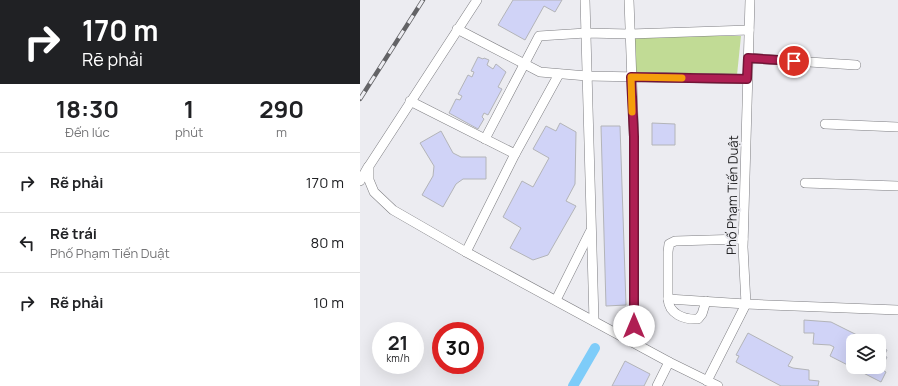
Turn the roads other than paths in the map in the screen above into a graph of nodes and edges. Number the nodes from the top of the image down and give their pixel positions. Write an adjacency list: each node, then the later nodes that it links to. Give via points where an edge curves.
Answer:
1 (477, 0): 5 (street)
2 (585, 0): 7 (street)
3 (629, 0): 8 (street)
4 (750, 0): 6 (street, Phố Phạm Tiến Duật)
5 (457, 30): 10 (street); 16 (street)
6 (749, 30): 8 (street); 9 (street, Phố Phạm Tiến Duật)
7 (586, 33): 8 (street); 10 (street, via 539,36); 13 (street)
8 (630, 34): 14 (street)
9 (748, 58): 11 (street); 15 (street, Phố Phạm Tiến Duật)
10 (524, 64): 12 (street, via 540,72); 19 (street)
11 (856, 65)
12 (559, 74): 13 (street); 20 (street)
13 (587, 76): 14 (street); 25 (street)
14 (631, 77): 15 (street); 34 (street, via 634,137)
15 (747, 79): 26 (street, Phố Phạm Tiến Duật)
16 (410, 101): 19 (street); 21 (street)
17 (825, 124): 18 (street)
18 (898, 127)
19 (485, 139): 20 (street)
20 (515, 154): 27 (street)
21 (369, 166): 22 (street); 27 (street, via 369,180 374,192 393,210)
22 (360, 181)
23 (805, 183): 24 (street)
24 (898, 186)
25 (591, 230): 29 (street); 33 (street)
26 (743, 239): 28 (street, via 675,241 669,244); 31 (street, Phố Phạm Tiến Duật)
27 (466, 252): 29 (street)
28 (668, 299): 30 (street); 30 (street, via 672,310 690,320 698,319)
29 (556, 300): 33 (street)
30 (706, 300): 31 (street)
31 (746, 304): 32 (street); 36 (street, Phố Phạm Tiến Duật)
32 (898, 310)
33 (594, 321): 34 (street)
34 (634, 342): 35 (street)
35 (669, 362): 36 (street); 37 (street)
36 (707, 381): 38 (street)
37 (658, 386)
38 (718, 386)

